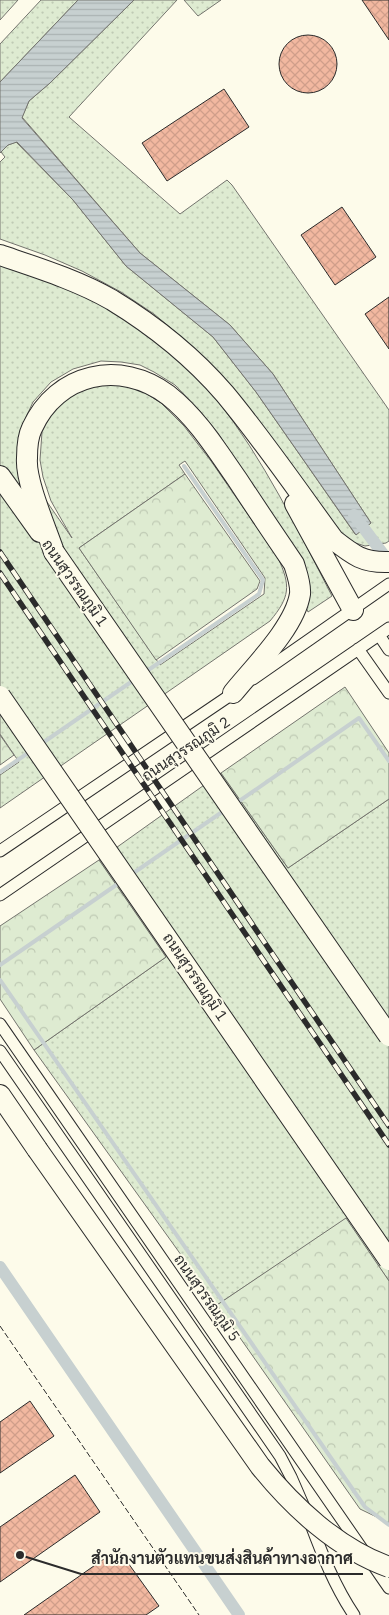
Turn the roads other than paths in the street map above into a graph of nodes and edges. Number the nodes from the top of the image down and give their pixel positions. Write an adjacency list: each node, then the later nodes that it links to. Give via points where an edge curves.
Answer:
1 (0, 254): 2 (highway, via 76,282 112,301 172,343 224,394)
2 (259, 438): 5 (highway, via 334,540 355,556); 7 (highway)
3 (0, 476): 4 (highway, ถนนสุวรรณภูมิ 1)
4 (54, 552): 13 (highway, via 29,482 26,459 31,429 43,409 80,380 102,374 121,374 148,383 168,395 210,439 294,564 300,585 292,616 278,639); 18 (highway, ถนนสุวรรณภูมิ 1, bridge)
5 (389, 562)
6 (389, 584): 7 (street, ถนนสุวรรณภูมิ 2)
7 (353, 610): 13 (street, ถนนสุวรรณภูมิ 2)
8 (389, 628): 9 (street, ถนนสุวรรณภูมิ 2)
9 (379, 635): 10 (street, ถนนสุวรรณภูมิ 2); 11 (street)
10 (358, 649): 12 (street); 16 (street, ถนนสุวรรณภูมิ 2)
11 (389, 650)
12 (389, 693)
13 (233, 694): 15 (street, ถนนสุวรรณภูมิ 2)
14 (0, 696): 21 (highway, ถนนสุวรรณภูมิ 1, bridge)
15 (0, 851)
16 (0, 895)
17 (0, 1024): 23 (street, ถนนสุวรรณภูมิ 5)
18 (389, 1036)
19 (0, 1051): 24 (street, ถนนสุวรรณภูมิ 5, via 280,1456 331,1573)
20 (0, 1095): 22 (highway, bridge, via 280,1491 320,1527 359,1553)
21 (389, 1260)
22 (389, 1567)
23 (389, 1588)
24 (354, 1615)

